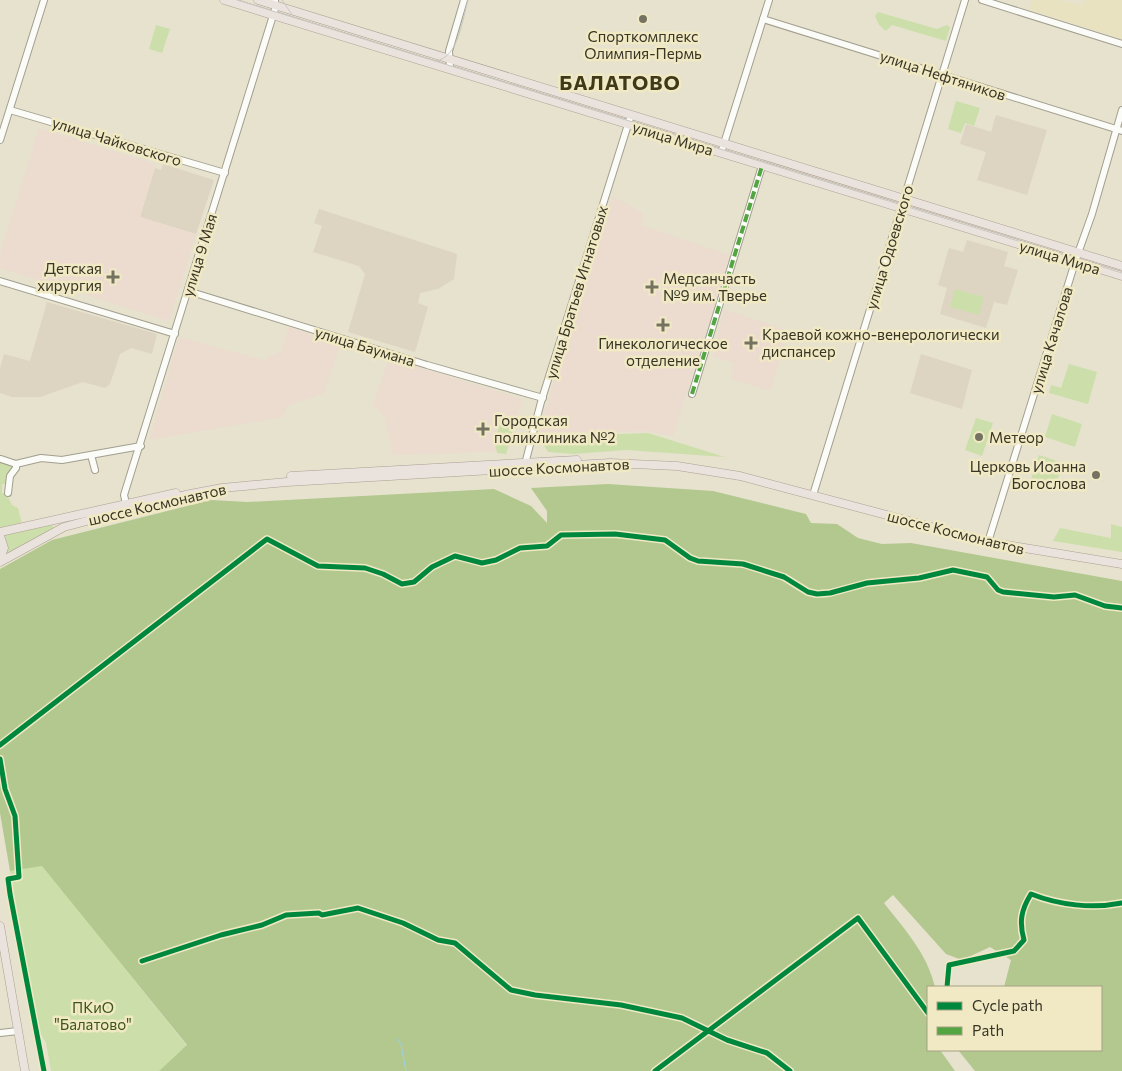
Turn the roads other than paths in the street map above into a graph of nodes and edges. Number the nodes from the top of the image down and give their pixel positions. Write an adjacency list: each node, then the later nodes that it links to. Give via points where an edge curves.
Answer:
1 (44, 0): 15 (street)
2 (224, 0): 9 (main road, улица Мира)
3 (258, 0): 8 (main road, улица Мира)
4 (464, 0): 12 (street, via 452,36)
5 (769, 0): 10 (street)
6 (964, 0): 14 (street, улица Одоевского)
7 (982, 0): 11 (street)
8 (275, 3): 9 (street, улица 9 Мая); 12 (main road, улица Мира)
9 (273, 15): 13 (main road, улица Мира); 24 (street, улица 9 Мая)
10 (763, 19): 14 (street, улица Нефтяников); 21 (street)
11 (1122, 44)
12 (449, 59): 13 (street); 17 (main road, улица Мира)
13 (450, 70): 18 (main road, улица Мира)
14 (943, 75): 19 (street, улица Нефтяников); 25 (street, улица Одоевского)
15 (10, 110): 20 (street); 24 (street, улица Чайковского)
16 (1122, 110): 19 (street, улица Качалова)
17 (630, 115): 18 (street, улица Братьев Игнатовых); 21 (main road, улица Мира)
18 (628, 124): 22 (main road, улица Мира); 35 (street, улица Братьев Игнатовых)
19 (1119, 130): 27 (street, улица Качалова)
20 (0, 140)
21 (723, 144): 22 (street); 25 (main road, улица Мира)
22 (721, 153): 23 (main road, улица Мира)
23 (762, 166): 26 (main road, улица Мира); 34 (street)
24 (225, 174): 32 (street, улица 9 Мая)
25 (904, 199): 26 (street, улица Одоевского); 27 (main road, улица Мира)
26 (901, 208): 28 (main road, улица Мира); 43 (street, улица Одоевского)
27 (1078, 253): 28 (street, улица Качалова); 29 (main road, улица Мира)
28 (1075, 262): 30 (main road, улица Мира); 47 (street, улица Качалова)
29 (1122, 266)
30 (1122, 276)
31 (0, 281): 33 (street)
32 (188, 291): 33 (street, улица 9 Мая); 35 (street, улица Баумана)
33 (175, 334): 36 (street, улица 9 Мая)
34 (692, 394)
35 (543, 398): 40 (street, улица Братьев Игнатовых)
36 (140, 446): 37 (street); 44 (street, улица 9 Мая, via 124,495)
37 (91, 456): 39 (street, via 62,460 41,458); 41 (street)
38 (1, 459): 39 (street)
39 (16, 464): 42 (street, via 10,476)
40 (524, 466): 43 (main road, шоссе Космонавтов, via 610,463 677,466); 44 (main road, шоссе Космонавтов, via 251,484)
41 (95, 470)
42 (8, 493)
43 (813, 493): 47 (main road, шоссе Космонавтов)
44 (127, 506): 45 (main road, шоссе Космонавтов); 49 (main road, шоссе Космонавтов, via 64,527)
45 (0, 532)
46 (0, 536): 49 (main road, via 4,548)
47 (988, 540): 48 (main road, шоссе Космонавтов); 50 (main road, шоссе Космонавтов)
48 (1122, 559)
49 (0, 561)
50 (1122, 564)
51 (0, 926): 52 (main road)
52 (18, 1031): 53 (street); 54 (main road)
53 (0, 1033)
54 (25, 1071)

